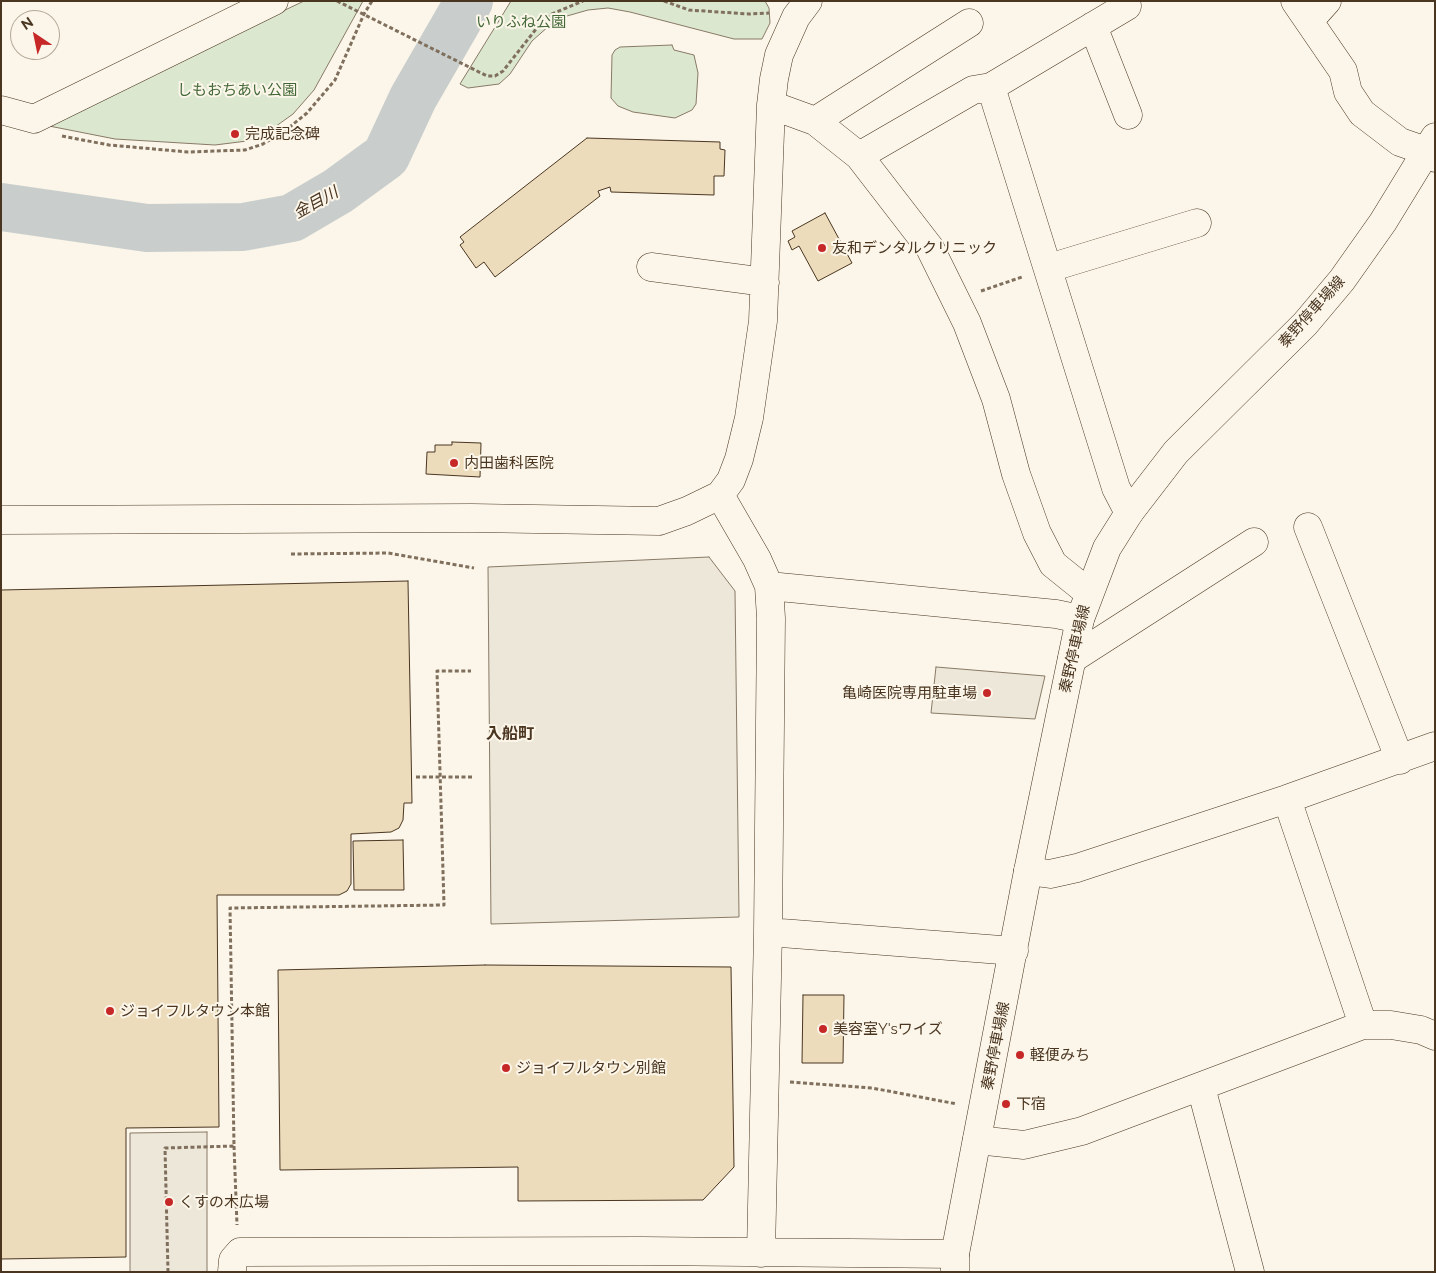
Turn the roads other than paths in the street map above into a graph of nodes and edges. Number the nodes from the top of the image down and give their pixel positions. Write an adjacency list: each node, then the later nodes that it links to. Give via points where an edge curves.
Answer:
1 (274, 1): 9 (street, via 34,119)
2 (808, 1): 8 (street, via 796,17 779,55)
3 (1124, 1): 6 (street, via 1127,6)
4 (1310, 8): 12 (street, via 1343,71 1348,92 1362,113 1400,142)
5 (969, 23): 11 (street)
6 (1093, 26): 7 (street); 10 (street)
7 (992, 87): 13 (street, via 973,90); 16 (street)
8 (771, 105): 11 (street); 17 (street)
9 (1, 110)
10 (1128, 115)
11 (815, 121): 13 (street)
12 (1432, 149): 19 (street, 秦野停車場線, via 1342,280 1304,324 1176,452)
13 (859, 156): 24 (street, via 930,248 957,300 996,399 1036,533 1053,564)
14 (1197, 222): 16 (street)
15 (651, 267): 17 (street)
16 (1049, 268): 19 (street, via 1116,488)
17 (765, 282): 18 (street, via 763,321 749,418 739,460 731,480)
18 (720, 495): 20 (street, via 659,521 472,518); 23 (street)
19 (1130, 513): 24 (street, 秦野停車場線, via 1107,548)
20 (1, 520)
21 (1308, 527): 28 (street)
22 (1254, 542): 26 (street)
23 (769, 586): 25 (street); 31 (street)
24 (1089, 593): 25 (street, 秦野停車場線)
25 (1080, 619): 26 (street, 秦野停車場線)
26 (1072, 659): 30 (street, 秦野停車場線)
27 (1435, 746): 28 (street)
28 (1400, 760): 29 (street)
29 (1287, 799): 30 (street, via 1077,868 1050,874); 33 (street)
30 (1028, 871): 32 (street, 秦野停車場線)
31 (768, 932): 32 (street); 37 (street)
32 (1014, 951): 36 (street, 秦野停車場線)
33 (1363, 1026): 34 (street, via 1391,1025); 35 (street)
34 (1435, 1036)
35 (1201, 1087): 36 (street, via 1082,1132 1024,1145); 40 (street)
36 (977, 1140): 38 (street, 秦野停車場線)
37 (760, 1253): 38 (street); 39 (street, via 240,1252 232,1260)
38 (955, 1263)
39 (232, 1272)
40 (1250, 1272)

